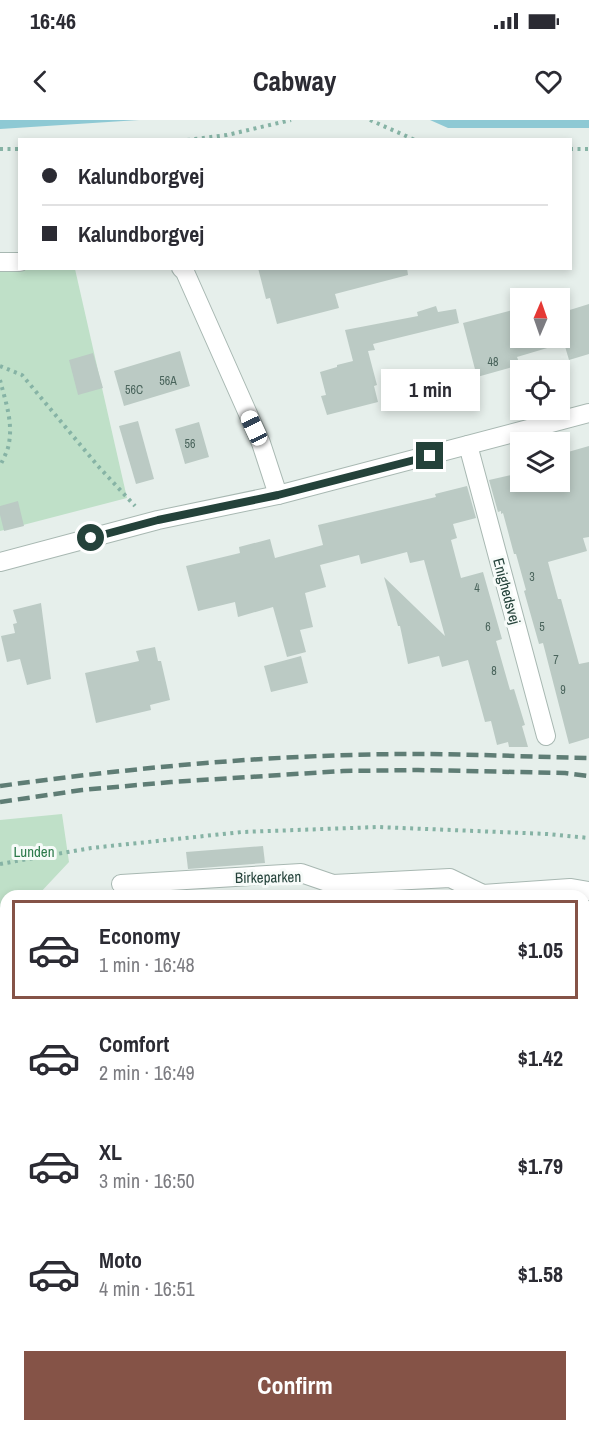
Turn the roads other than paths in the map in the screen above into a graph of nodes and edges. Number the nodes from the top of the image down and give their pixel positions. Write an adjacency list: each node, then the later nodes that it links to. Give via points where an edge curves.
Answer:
1 (0, 262): 2 (street)
2 (18, 262)
3 (183, 270): 6 (street, via 261,443)
4 (589, 413): 5 (street)
5 (468, 445): 6 (street); 8 (street, Enighedsvej)
6 (278, 495): 7 (street, via 150,522)
7 (0, 562)
8 (546, 736)
9 (121, 885): 10 (street, Birkeparken, via 301,873 333,884 450,878)
10 (475, 890)

